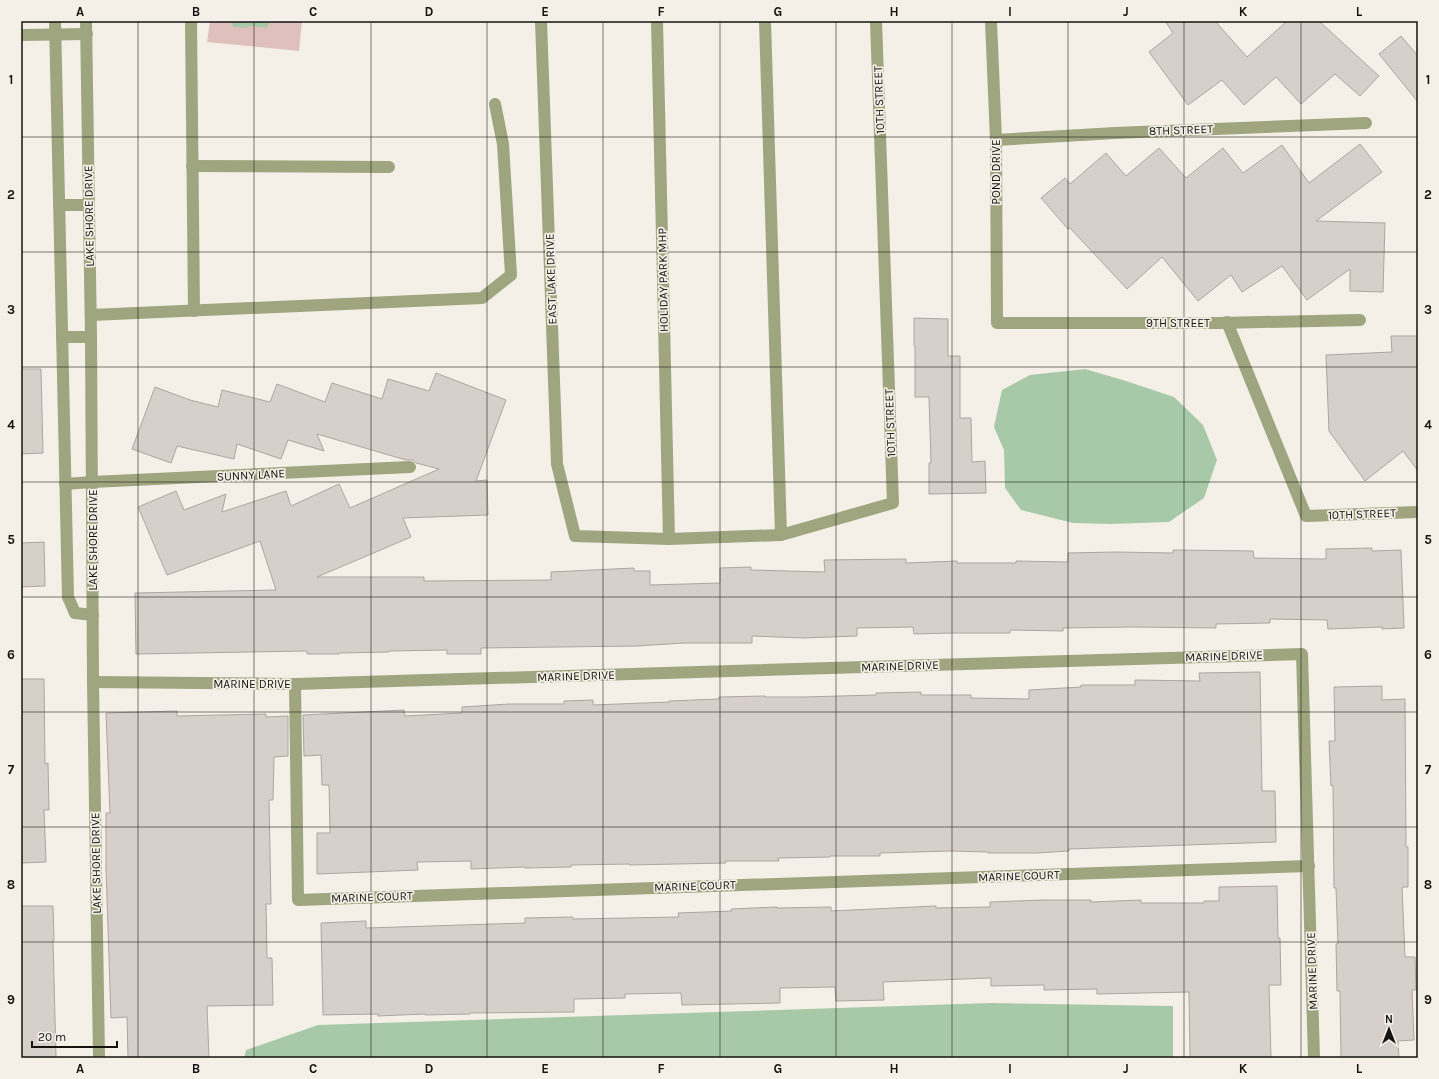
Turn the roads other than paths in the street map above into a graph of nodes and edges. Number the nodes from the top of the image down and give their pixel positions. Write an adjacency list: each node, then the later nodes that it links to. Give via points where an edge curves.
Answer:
1 (55, 21): 11 (street)
2 (86, 21): 9 (street, LAKE SHORE DRIVE)
3 (191, 21): 15 (street)
4 (541, 21): 31 (street, EAST LAKE DRIVE, via 557,464)
5 (657, 21): 32 (street, HOLIDAY PARK MHP)
6 (765, 21): 30 (street)
7 (876, 21): 30 (street, 10TH STREET, via 893,503)
8 (991, 21): 14 (street, POND DRIVE)
9 (87, 34): 11 (street); 18 (street, LAKE SHORE DRIVE)
10 (21, 35): 11 (street)
11 (55, 35): 17 (street)
12 (494, 104): 19 (street, via 503,144 511,275 482,298)
13 (1366, 123): 14 (street, 8TH STREET)
14 (996, 140): 23 (street, POND DRIVE)
15 (192, 166): 16 (street); 19 (street)
16 (389, 167)
17 (59, 205): 18 (street); 24 (street)
18 (89, 205): 20 (street, LAKE SHORE DRIVE)
19 (194, 310): 20 (street)
20 (91, 315): 25 (street, LAKE SHORE DRIVE)
21 (1360, 320): 22 (street, 9TH STREET)
22 (1227, 322): 23 (street, 9TH STREET); 29 (street, 10TH STREET, via 1306,516)
23 (997, 323)
24 (62, 337): 25 (street); 28 (street)
25 (91, 337): 27 (street, LAKE SHORE DRIVE)
26 (410, 468): 27 (street, SUNNY LANE)
27 (92, 482): 28 (street, SUNNY LANE); 33 (street, LAKE SHORE DRIVE)
28 (65, 484): 33 (street, via 68,597 74,613)
29 (1418, 512)
30 (781, 535): 32 (street, 10TH STREET)
31 (575, 536): 32 (street, 10TH STREET)
32 (669, 539)
33 (93, 616): 34 (street, LAKE SHORE DRIVE)
34 (93, 682): 35 (street, MARINE DRIVE); 37 (street, LAKE SHORE DRIVE)
35 (295, 684): 36 (street, MARINE DRIVE, via 1302,654); 36 (street, MARINE COURT, via 298,900)
36 (1309, 866): 38 (street, MARINE DRIVE)
37 (99, 1058)
38 (1314, 1058)

